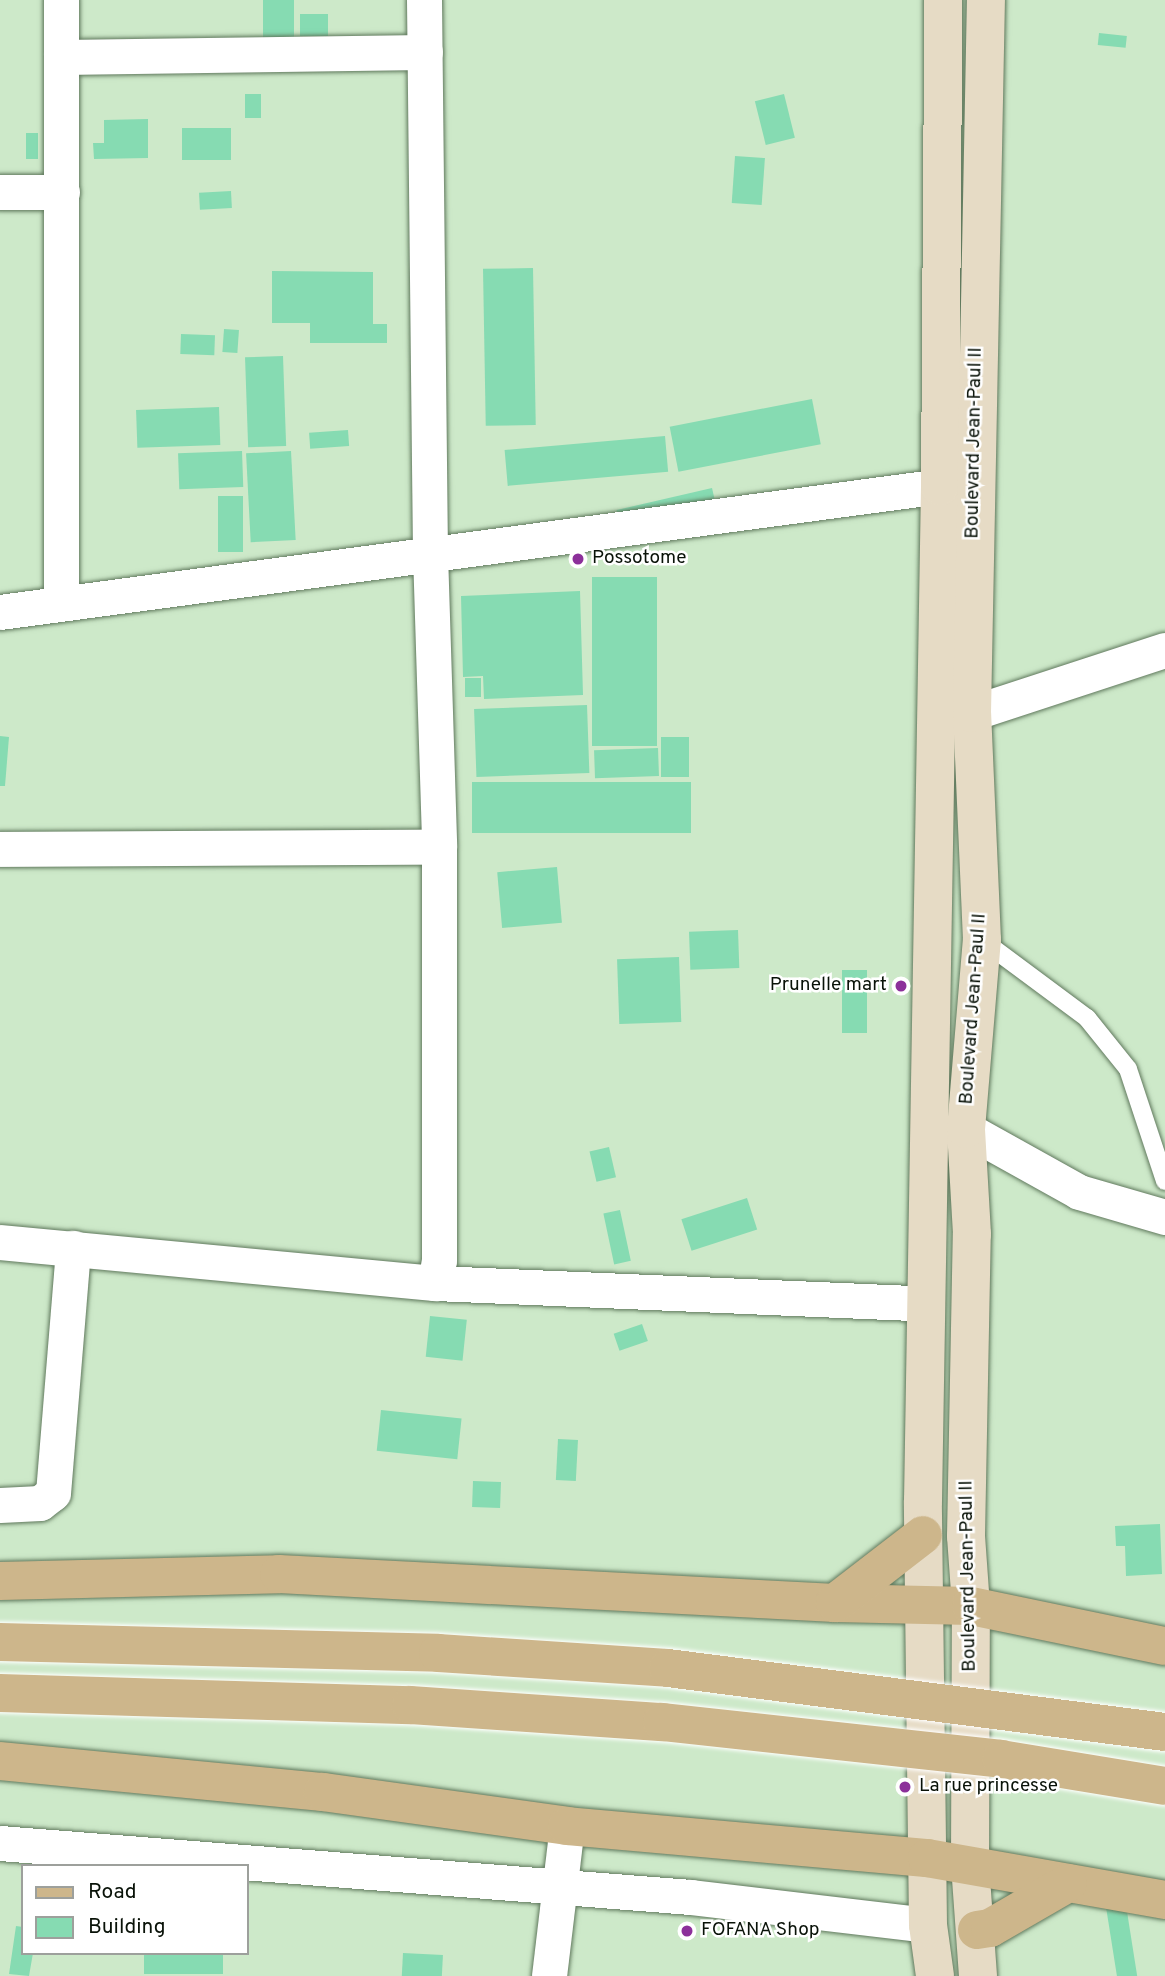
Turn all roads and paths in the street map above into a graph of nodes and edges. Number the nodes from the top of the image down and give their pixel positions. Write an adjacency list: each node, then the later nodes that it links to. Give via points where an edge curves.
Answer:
1 (61, 0): 6 (street)
2 (424, 0): 5 (street)
3 (943, 0): 9 (main road, Boulevard Jean-Paul II)
4 (986, 0): 14 (main road, Boulevard Jean-Paul II)
5 (425, 52): 6 (street); 10 (street)
6 (61, 57): 7 (street)
7 (62, 191): 8 (street); 11 (street)
8 (0, 192)
9 (940, 486): 10 (street); 14 (main road, Boulevard Jean-Paul II)
10 (430, 553): 11 (street); 15 (street)
11 (61, 602): 12 (street)
12 (0, 612)
13 (1165, 650): 14 (street)
14 (953, 713): 17 (main road, Boulevard Jean-Paul II); 24 (main road, Boulevard Jean-Paul II)
15 (439, 847): 16 (street); 23 (street, via 439,1260)
16 (0, 849)
17 (982, 940): 18 (main road, Boulevard Jean-Paul II); 19 (lane, via 1087,1018 1128,1069)
18 (966, 1129): 20 (street, via 1079,1192); 30 (main road, Boulevard Jean-Paul II, via 972,1234 966,1536)
19 (1165, 1181)
20 (1165, 1217)
21 (0, 1242): 22 (street)
22 (73, 1248): 23 (street); 25 (street, via 53,1493 40,1503)
23 (435, 1283): 24 (street)
24 (927, 1304): 26 (main road, Boulevard Jean-Paul II)
25 (0, 1505)
26 (923, 1535): 28 (main road); 29 (main road, Boulevard Jean-Paul II)
27 (0, 1581): 28 (main road, via 279,1574)
28 (835, 1603): 29 (main road)
29 (924, 1604): 30 (main road); 39 (main road, Boulevard Jean-Paul II)
30 (971, 1605): 32 (main road); 40 (main road, Boulevard Jean-Paul II)
31 (0, 1643): 34 (main road, bridge, via 438,1653 668,1668)
32 (1165, 1646)
33 (0, 1693): 36 (main road, bridge, via 383,1703 662,1722 1001,1759)
34 (1165, 1732)
35 (0, 1761): 37 (main road, via 323,1792)
36 (1165, 1786)
37 (567, 1826): 39 (main road); 42 (street)
38 (0, 1843): 42 (street)
39 (927, 1858): 40 (main road); 44 (main road, Boulevard Jean-Paul II)
40 (970, 1865): 41 (main road); 45 (main road, Boulevard Jean-Paul II)
41 (1068, 1883): 43 (main road); 45 (main road, via 990,1928)
42 (560, 1888): 44 (street, via 690,1897); 46 (street)
43 (1165, 1900)
44 (928, 1925): 47 (main road, Boulevard Jean-Paul II)
45 (978, 1930): 48 (main road, Boulevard Jean-Paul II)
46 (549, 1976)
47 (935, 1976)
48 (978, 1976)

